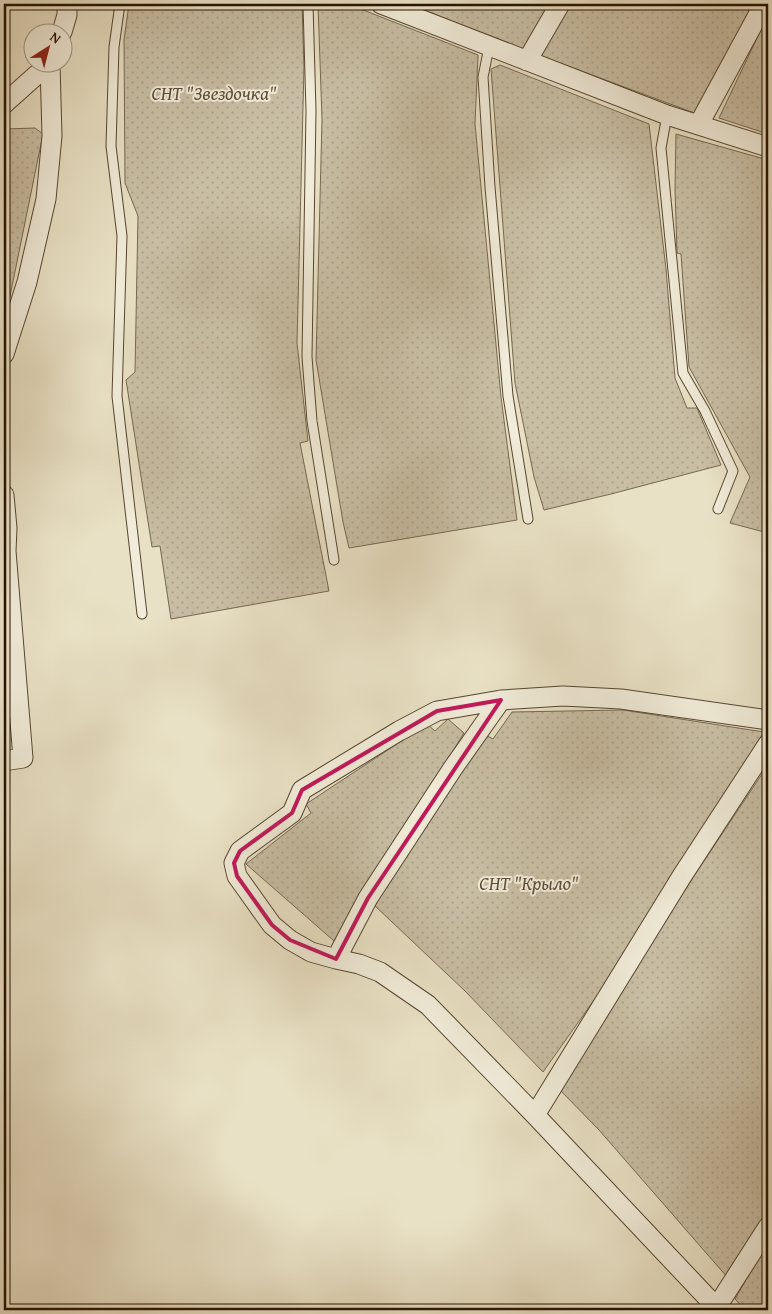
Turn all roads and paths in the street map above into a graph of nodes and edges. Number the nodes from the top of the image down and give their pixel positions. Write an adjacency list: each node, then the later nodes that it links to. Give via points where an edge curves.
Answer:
1 (67, 4): 7 (street)
2 (120, 4): 22 (lane, via 114,46 111,146 122,236 117,396)
3 (308, 4): 21 (lane, via 311,110 307,357 312,421)
4 (381, 4): 8 (street)
5 (560, 4): 9 (street)
6 (764, 4): 14 (street)
7 (65, 22)
8 (489, 47): 9 (street); 20 (lane, via 483,77 493,226 508,396)
9 (527, 62): 13 (street)
10 (40, 72): 12 (street)
11 (50, 72): 16 (street, via 52,136 46,200 27,282)
12 (4, 104)
13 (667, 115): 14 (street); 19 (lane, via 661,148 683,373 733,471)
14 (699, 124): 15 (street)
15 (768, 147)
16 (10, 320): 17 (street)
17 (4, 354)
18 (4, 496): 26 (street, via 23,758)
19 (718, 509)
20 (528, 520)
21 (334, 560)
22 (142, 614)
23 (501, 700): 24 (street, via 563,696 621,699); 27 (street, via 368,898); 27 (street, via 437,711 399,731 302,790 292,813 240,851 234,863 237,876 272,925 311,952)
24 (768, 720)
25 (768, 744): 28 (street, via 682,876)
26 (4, 760)
27 (336, 959): 28 (street, via 380,972 428,1005)
28 (535, 1115): 30 (street)
29 (768, 1227): 30 (street)
30 (718, 1309)

